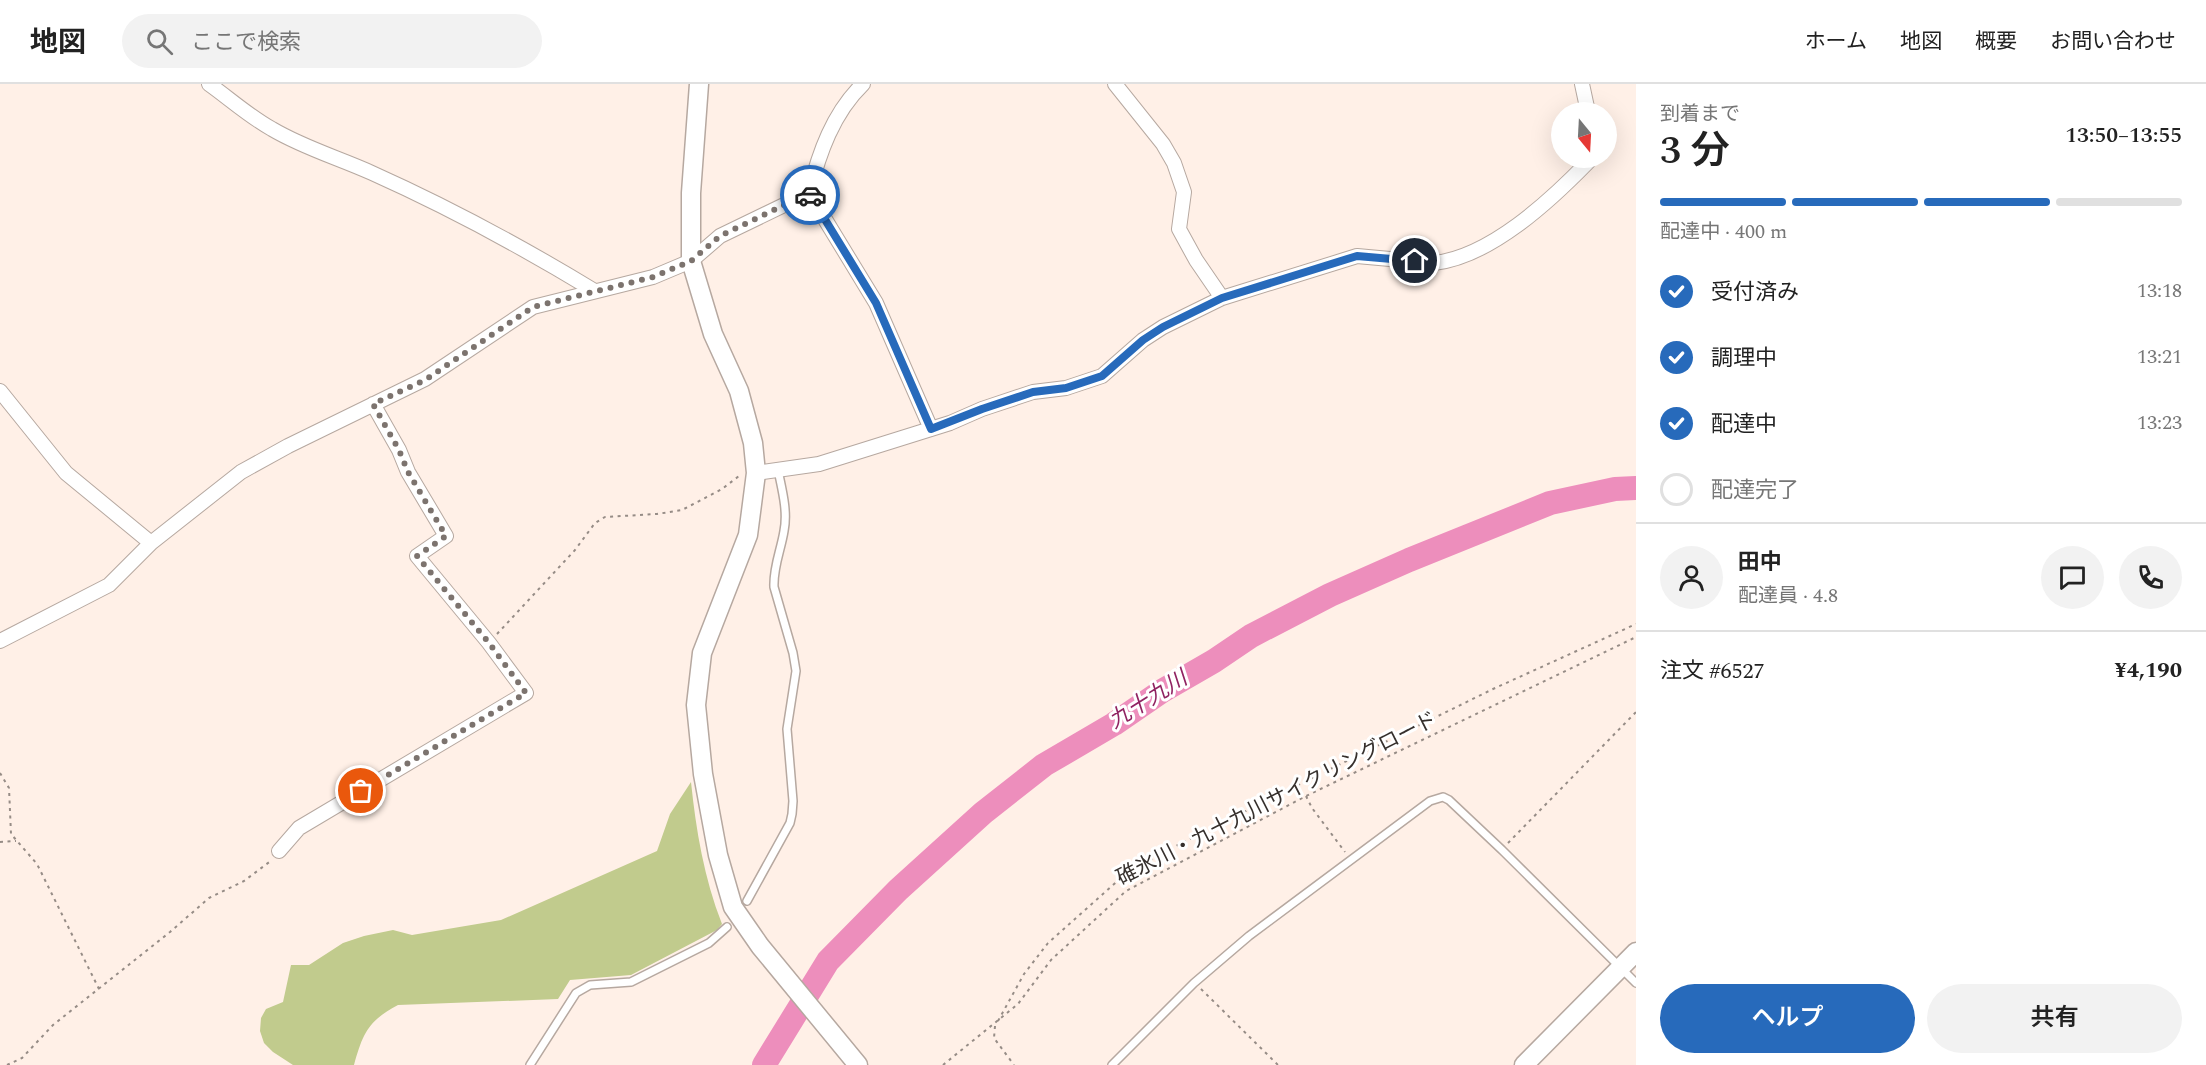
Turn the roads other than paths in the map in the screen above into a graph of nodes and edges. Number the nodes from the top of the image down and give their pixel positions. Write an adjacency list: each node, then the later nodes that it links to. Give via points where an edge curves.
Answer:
1 (209, 84): 10 (street, via 272,129 509,241)
2 (699, 84): 9 (street, via 691,193)
3 (863, 84): 8 (street, via 851,96 820,151)
4 (1582, 84): 6 (street)
5 (1121, 86): 11 (street, via 1174,164 1184,192 1179,229)
6 (1586, 102)
7 (1582, 168): 11 (street, via 1514,227 1476,251 1446,262 1357,256)
8 (809, 193): 9 (street, via 720,236); 14 (street, via 876,303)
9 (691, 261): 10 (street, via 653,277); 16 (street, via 713,334 739,391 753,443)
10 (593, 290): 13 (street, via 533,307 425,380)
11 (1222, 298): 14 (street, via 1163,327 1102,376 1066,388 1033,392)
12 (0, 391): 17 (street, via 66,472)
13 (373, 404): 17 (street, via 241,472); 19 (street, via 446,536 417,556 526,693 299,828)
14 (931, 429): 15 (street, via 819,464)
15 (778, 470): 16 (street); 20 (lane, via 786,516 774,587 796,671 787,729 793,808 790,823)
16 (756, 473): 26 (street, via 748,535 702,653 696,705 703,774 718,855 733,907 780,972)
17 (152, 543): 18 (street, via 109,585)
18 (0, 641)
19 (279, 850)
20 (747, 901)
21 (726, 927): 25 (lane, via 708,943 631,982 591,985 576,993)
22 (1636, 952): 23 (street)
23 (1620, 967): 24 (lane); 27 (lane, via 1443,797 1430,801 1249,936 1194,983); 28 (street)
24 (1636, 983)
25 (530, 1065)
26 (858, 1065)
27 (1112, 1065)
28 (1524, 1065)

